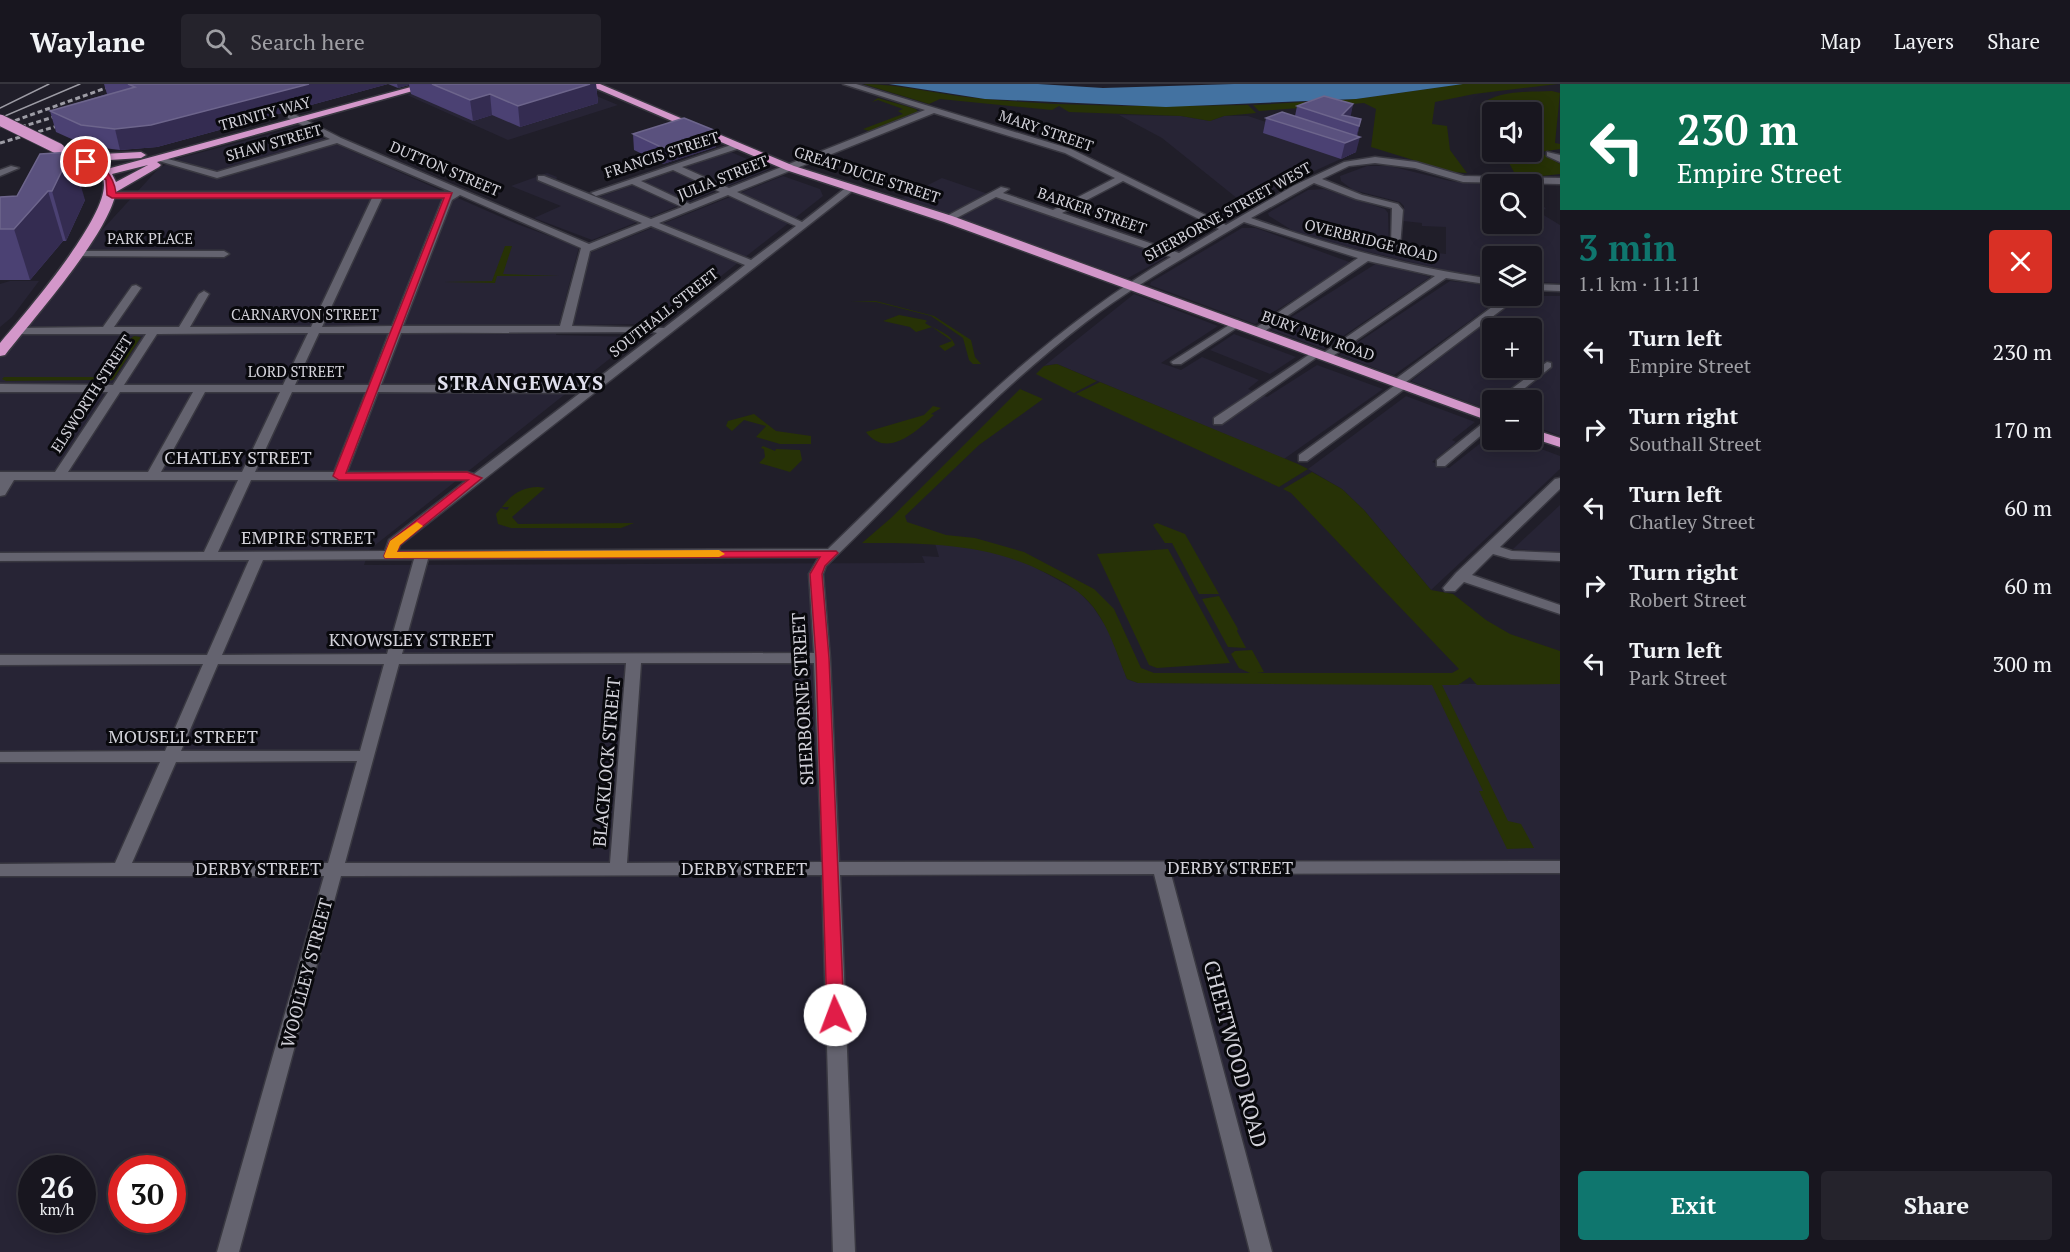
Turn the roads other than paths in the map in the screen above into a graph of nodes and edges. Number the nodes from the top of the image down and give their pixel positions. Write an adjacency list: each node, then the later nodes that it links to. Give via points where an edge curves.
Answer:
1 (408, 84): 6 (highway, TRINITY WAY)
2 (433, 84): 6 (highway)
3 (594, 84): 9 (highway, GREAT DUCIE STREET)
4 (847, 84): 5 (street, MARY STREET)
5 (934, 110): 20 (street, JULIA STREET); 25 (street, MARY STREET, via 1068,151)
6 (296, 118): 8 (street, DUTTON STREET); 10 (highway, TRINITY WAY); 13 (highway, TRINITY WAY)
7 (0, 120): 14 (highway, bridge)
8 (338, 140): 23 (street, SHAW STREET); 32 (street, DUTTON STREET)
9 (737, 146): 18 (street, FRANCIS STREET); 20 (highway, GREAT DUCIE STREET)
10 (184, 152): 16 (highway); 21 (highway, TRINITY WAY)
11 (1366, 152): 17 (street)
12 (1560, 152): 15 (street, via 1550,154)
13 (141, 155): 14 (highway); 21 (highway)
14 (78, 158): 21 (highway)
15 (1560, 159)
16 (164, 160): 23 (street); 30 (highway)
17 (1375, 160): 26 (street, SHERBORNE STREET WEST, via 1347,164); 28 (street, SHERBORNE STREET WEST, via 1416,165 1463,179)
18 (674, 167): 27 (street, FRANCIS STREET); 31 (street)
19 (14, 168): 22 (street)
20 (790, 168): 29 (highway, GREAT DUCIE STREET); 31 (street, JULIA STREET)
21 (100, 170): 30 (highway, via 110,180)
22 (0, 173)
23 (217, 175): 35 (street)
24 (541, 178): 40 (street)
25 (1122, 178): 37 (street); 42 (street, MARY STREET)
26 (1315, 180): 39 (street, SHERBORNE STREET WEST); 43 (street, via 1395,206)
27 (633, 181): 33 (street, FRANCIS STREET); 36 (street)
28 (1560, 182)
29 (851, 188): 38 (highway, GREAT DUCIE STREET); 41 (street, SOUTHALL STREET)
30 (112, 192): 35 (street); 45 (highway, via 94,231)
31 (729, 192): 36 (street, JULIA STREET); 41 (street)
32 (455, 193): 34 (street); 44 (street, DUTTON STREET); 63 (street)
33 (596, 193)
34 (379, 194): 35 (street); 62 (street)
35 (204, 195)
36 (690, 207): 40 (street, JULIA STREET)
37 (1055, 213): 38 (street, BARKER STREET, via 1000,191); 47 (street, BARKER STREET)
38 (948, 219): 52 (highway, GREAT DUCIE STREET)
39 (1244, 219): 42 (street, SHERBORNE STREET WEST); 48 (street, OVERBRIDGE ROAD)
40 (651, 222): 44 (street, JULIA STREET); 49 (street)
41 (801, 225): 49 (street, SOUTHALL STREET)
42 (1227, 229): 47 (street, SHERBORNE STREET WEST)
43 (1396, 245)
44 (588, 247): 64 (street, via 583,251)
45 (76, 254): 46 (street, PARK PLACE); 65 (highway)
46 (224, 254)
47 (1179, 256): 52 (street, SHERBORNE STREET WEST)
48 (1367, 257): 50 (street, OVERBRIDGE ROAD); 66 (street)
49 (751, 264): 67 (street, SOUTHALL STREET)
50 (1444, 275): 51 (street, OVERBRIDGE ROAD); 69 (street)
51 (1482, 281)
52 (1131, 285): 58 (highway, BURY NEW ROAD); 96 (street, SHERBORNE STREET, via 1020,372)
53 (1542, 287): 55 (street)
54 (136, 288): 59 (street)
55 (1560, 288)
56 (204, 294): 61 (street)
57 (1500, 306): 72 (street)
58 (1237, 323): 66 (highway, BURY NEW ROAD); 70 (street)
59 (107, 330): 60 (street, CARNARVON STREET); 65 (street, CARNARVON STREET)
60 (154, 330): 61 (street, CARNARVON STREET); 73 (street, ELSWORTH STREET)
61 (183, 330): 62 (street, CARNARVON STREET)
62 (315, 330): 63 (street, CARNARVON STREET); 75 (street)
63 (396, 330): 64 (street, CARNARVON STREET); 76 (street)
64 (565, 330): 67 (street, CARNARVON STREET)
65 (17, 331): 68 (highway)
66 (1258, 331): 69 (highway, BURY NEW ROAD)
67 (665, 332): 78 (street, SOUTHALL STREET)
68 (0, 352)
69 (1321, 354): 72 (highway, BURY NEW ROAD); 81 (street)
70 (1177, 362)
71 (1546, 365): 79 (street)
72 (1400, 384): 80 (highway, BURY NEW ROAD); 85 (street)
73 (117, 387): 74 (street, LORD STREET); 77 (street, LORD STREET); 88 (street, ELSWORTH STREET)
74 (202, 387): 75 (street, LORD STREET); 89 (street)
75 (288, 387): 76 (street, LORD STREET); 90 (street)
76 (374, 387): 78 (street, LORD STREET); 91 (street)
77 (0, 388)
78 (592, 388): 92 (street, SOUTHALL STREET)
79 (1515, 390)
80 (1482, 413)
81 (1218, 421)
82 (1482, 424): 86 (street)
83 (1542, 437): 84 (highway)
84 (1560, 443)
85 (1303, 458)
86 (1441, 463)
87 (4, 476): 88 (street, CHATLEY STREET); 94 (street)
88 (59, 476): 89 (street, CHATLEY STREET)
89 (152, 476): 90 (street, CHATLEY STREET)
90 (245, 476): 91 (street, CHATLEY STREET); 98 (street)
91 (339, 476): 92 (street, CHATLEY STREET)
92 (476, 478): 100 (street, SOUTHALL STREET, via 394,543)
93 (1560, 482): 95 (street)
94 (0, 492)
95 (1491, 549): 101 (street, via 1511,555); 103 (street)
96 (832, 553): 97 (street, EMPIRE STREET); 107 (street, SHERBORNE STREET, via 816,574)
97 (422, 555): 100 (street, EMPIRE STREET); 108 (street, WOOLLEY STREET)
98 (209, 556): 99 (street, EMPIRE STREET); 102 (street, EMPIRE STREET)
99 (258, 556): 100 (street, EMPIRE STREET); 110 (street)
100 (390, 556)
101 (1560, 557)
102 (0, 558)
103 (1461, 576): 104 (street); 105 (street)
104 (1450, 588)
105 (1560, 610)
106 (634, 658): 107 (street, KNOWSLEY STREET); 108 (street, KNOWSLEY STREET); 117 (street, BLACKLOCK STREET)
107 (823, 658): 118 (street, SHERBORNE STREET)
108 (393, 659): 110 (street, KNOWSLEY STREET); 112 (street, WOOLLEY STREET)
109 (0, 660): 110 (street, KNOWSLEY STREET)
110 (212, 660): 111 (street)
111 (171, 756): 112 (street, MOUSELL STREET); 113 (street, MOUSELL STREET); 120 (street)
112 (366, 756): 116 (street, WOOLLEY STREET)
113 (0, 757)
114 (1560, 867): 115 (street, DERBY STREET)
115 (1161, 868): 118 (street, DERBY STREET); 123 (street, CHEETWOOD ROAD)
116 (335, 869): 117 (street, DERBY STREET); 120 (street, DERBY STREET); 121 (street, WOOLLEY STREET)
117 (618, 869): 118 (street, DERBY STREET)
118 (829, 869): 122 (street, SHERBORNE STREET)
119 (0, 870): 120 (street, DERBY STREET)
120 (121, 870)
121 (228, 1252)
122 (844, 1252)
123 (1261, 1252)

